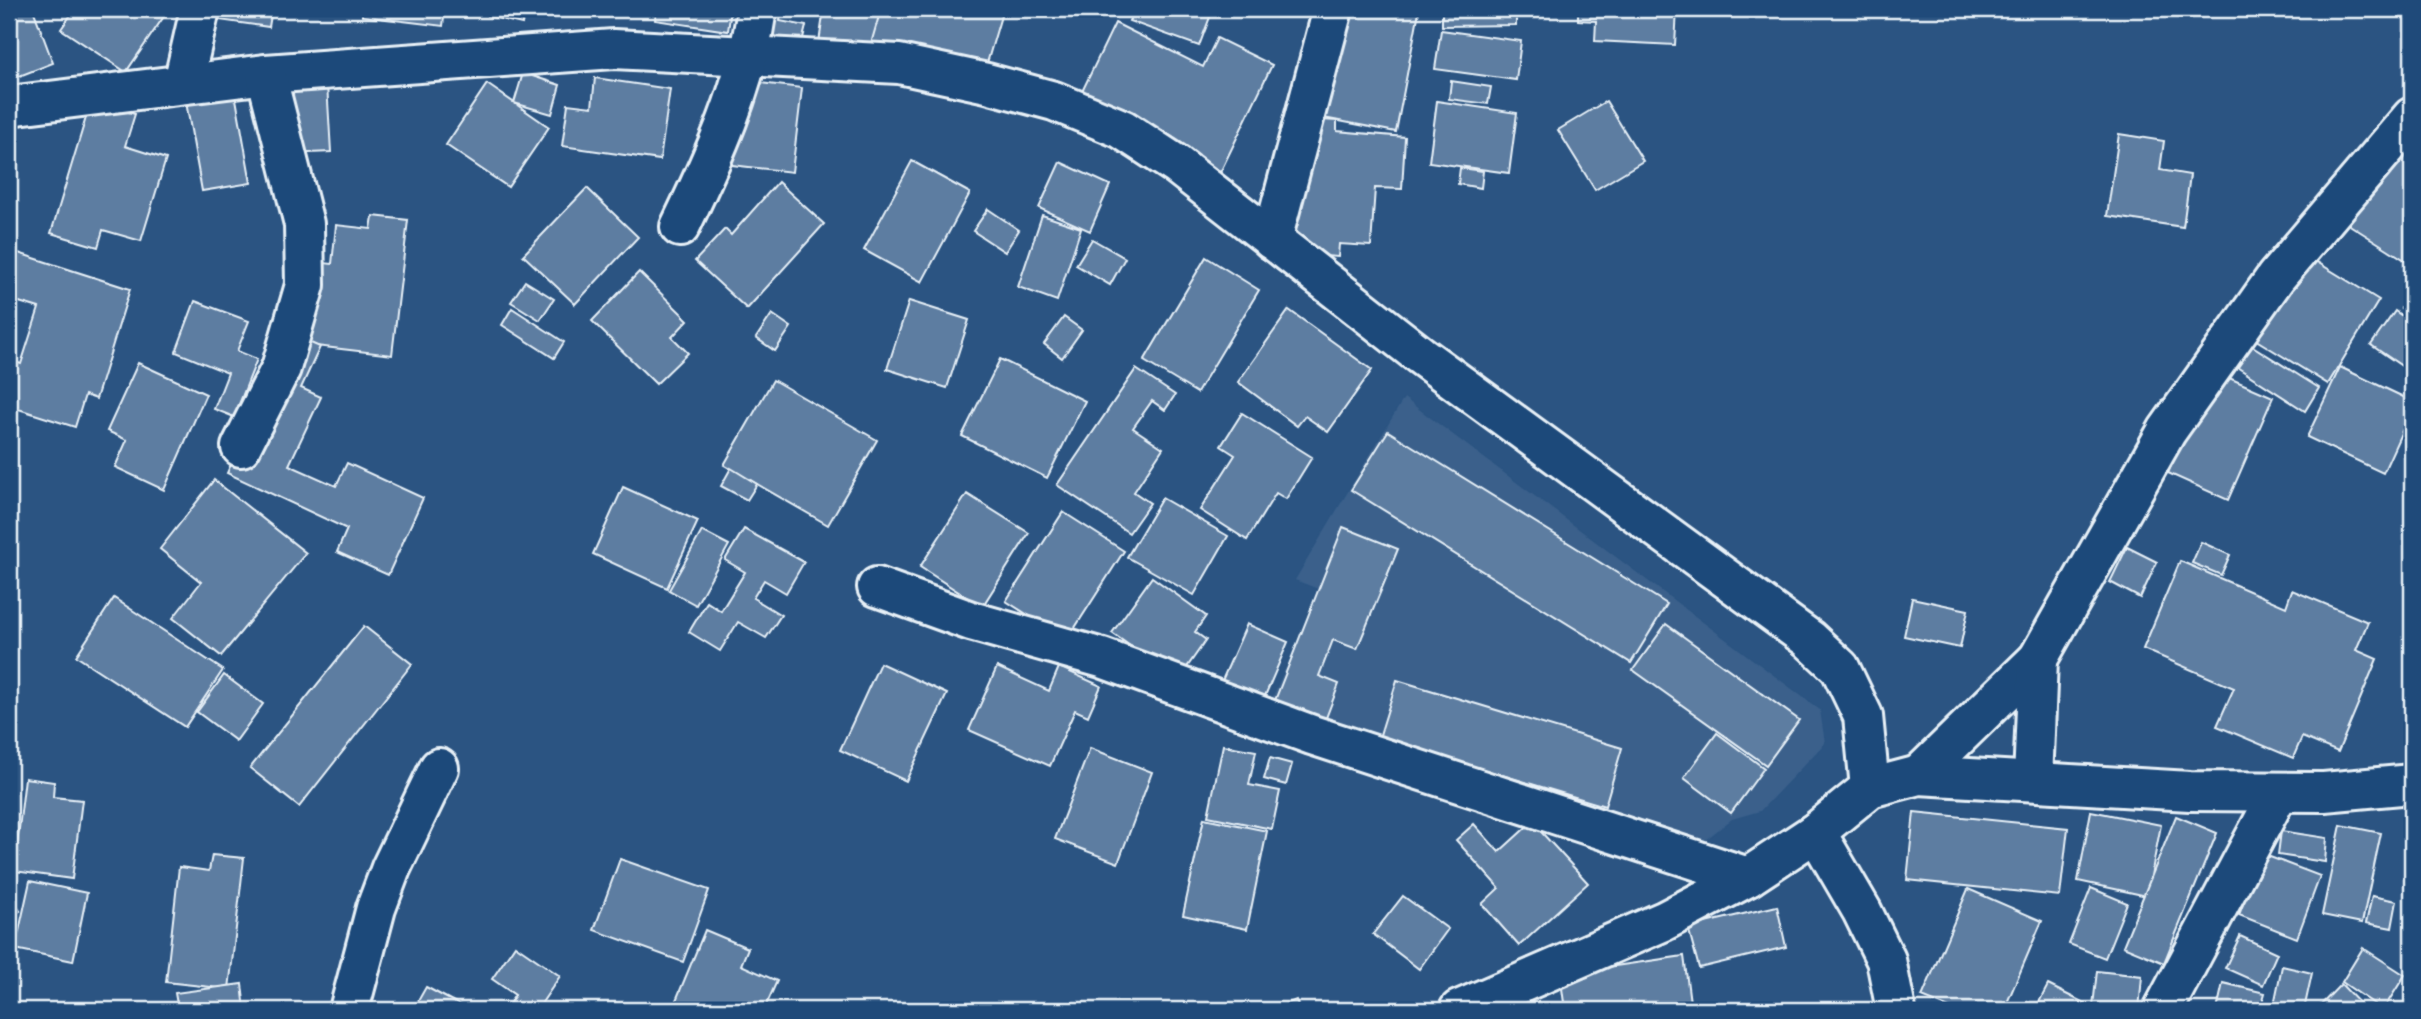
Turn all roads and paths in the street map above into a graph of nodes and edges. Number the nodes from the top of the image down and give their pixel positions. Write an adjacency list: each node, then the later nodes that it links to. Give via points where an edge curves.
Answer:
1 (200, 9): 6 (street)
2 (757, 9): 4 (street)
3 (1333, 9): 10 (street)
4 (750, 56): 5 (street, via 614,49); 9 (street, via 715,154); 10 (street, via 899,64 1054,101 1122,129 1177,164)
5 (266, 74): 6 (street); 11 (street, via 304,225 305,285 281,368)
6 (183, 84): 7 (street)
7 (9, 106)
8 (2412, 117): 13 (street, via 2276,277 2168,431)
9 (680, 227)
10 (1272, 240): 18 (street, via 1420,355 1809,639 1840,668 1863,716)
11 (241, 447)
12 (877, 587): 21 (street, via 971,621 1102,658 1312,735)
13 (2038, 659): 15 (street); 16 (street)
14 (439, 768): 22 (street, via 376,908)
15 (1919, 775): 16 (street); 18 (street)
16 (2034, 781): 19 (street)
17 (2412, 784): 19 (street)
18 (1870, 788): 20 (street)
19 (2278, 792): 25 (street)
20 (1816, 832): 21 (street); 24 (street, via 1886,960)
21 (1748, 877): 23 (street, via 1664,921)
22 (349, 1010)
23 (1459, 1010)
24 (1896, 1010)
25 (2163, 1010)

